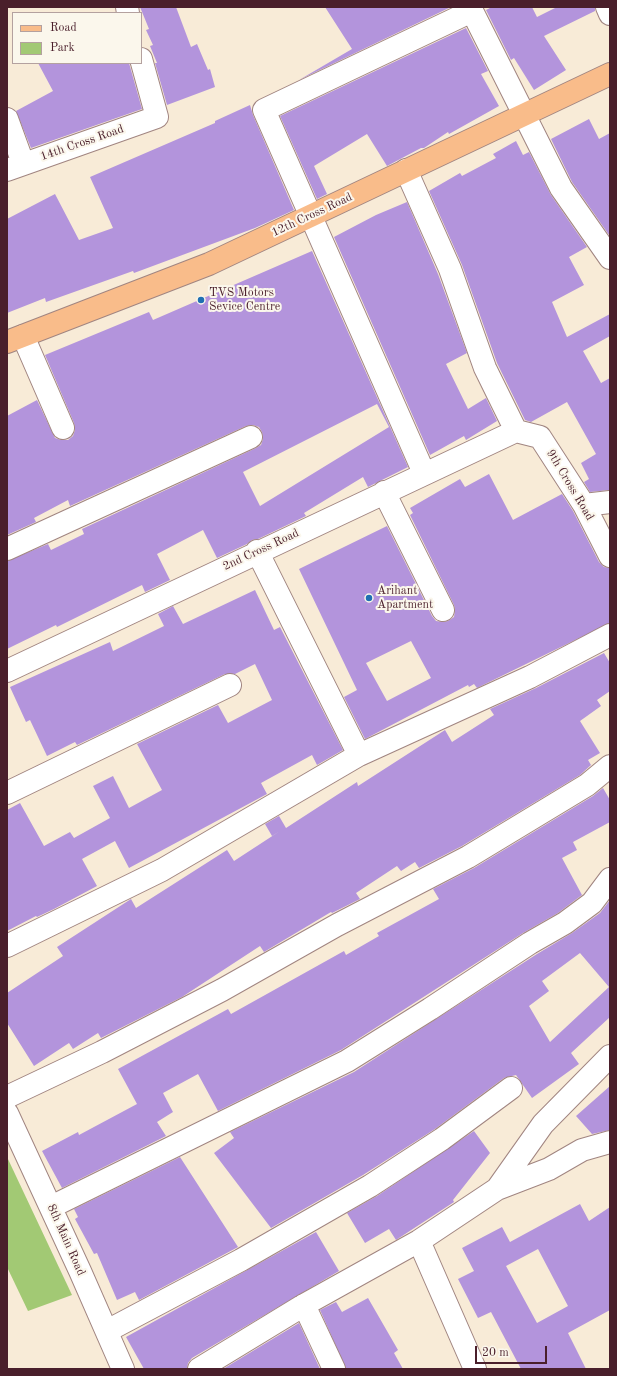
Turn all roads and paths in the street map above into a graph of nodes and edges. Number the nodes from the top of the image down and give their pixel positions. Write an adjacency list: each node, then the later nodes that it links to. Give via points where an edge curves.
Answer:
1 (607, 7): 3 (street)
2 (471, 9): 6 (street); 10 (street, via 264,110)
3 (610, 14)
4 (142, 63): 8 (street, 14th Cross Road, via 157,117)
5 (610, 74): 6 (main road, 12th Cross Road)
6 (525, 114): 9 (main road, 12th Cross Road); 11 (street, via 561,188)
7 (7, 119): 8 (street)
8 (15, 167)
9 (406, 170): 10 (main road, 12th Cross Road); 14 (street, via 450,268 485,368)
10 (310, 216): 12 (main road, 12th Cross Road, via 209,264); 16 (street)
11 (610, 258)
12 (15, 339): 13 (street)
13 (63, 428)
14 (516, 431): 16 (street, 2nd Cross Road); 19 (street, 9th Cross Road, via 540,437)
15 (251, 437): 20 (street)
16 (424, 473): 17 (street, 2nd Cross Road)
17 (384, 492): 21 (street, 2nd Cross Road); 23 (street)
18 (610, 502): 19 (street)
19 (584, 505): 22 (street, 9th Cross Road)
20 (7, 549)
21 (257, 551): 25 (street, 2nd Cross Road); 27 (street)
22 (610, 556)
23 (443, 610)
24 (610, 635): 27 (street, via 530,678)
25 (7, 671)
26 (230, 685): 29 (street)
27 (359, 755): 31 (street, via 162,870)
28 (610, 766): 34 (street, via 587,785 468,857 337,925 222,990 102,1052)
29 (7, 793)
30 (610, 879): 38 (street, via 592,902 565,923 347,1061)
31 (7, 946)
32 (610, 1056): 37 (street, via 544,1124)
33 (511, 1088): 41 (street, via 370,1186 241,1260)
34 (7, 1097)
35 (7, 1113): 38 (street, 8th Main Road)
36 (610, 1142): 37 (street, via 582,1150 550,1169)
37 (497, 1189): 39 (street)
38 (51, 1207): 41 (street, 8th Main Road)
39 (419, 1241): 40 (street); 45 (street)
40 (304, 1305): 42 (street); 44 (street)
41 (107, 1331): 43 (street, 8th Main Road)
42 (203, 1368)
43 (122, 1369)
44 (334, 1369)
45 (475, 1369)

